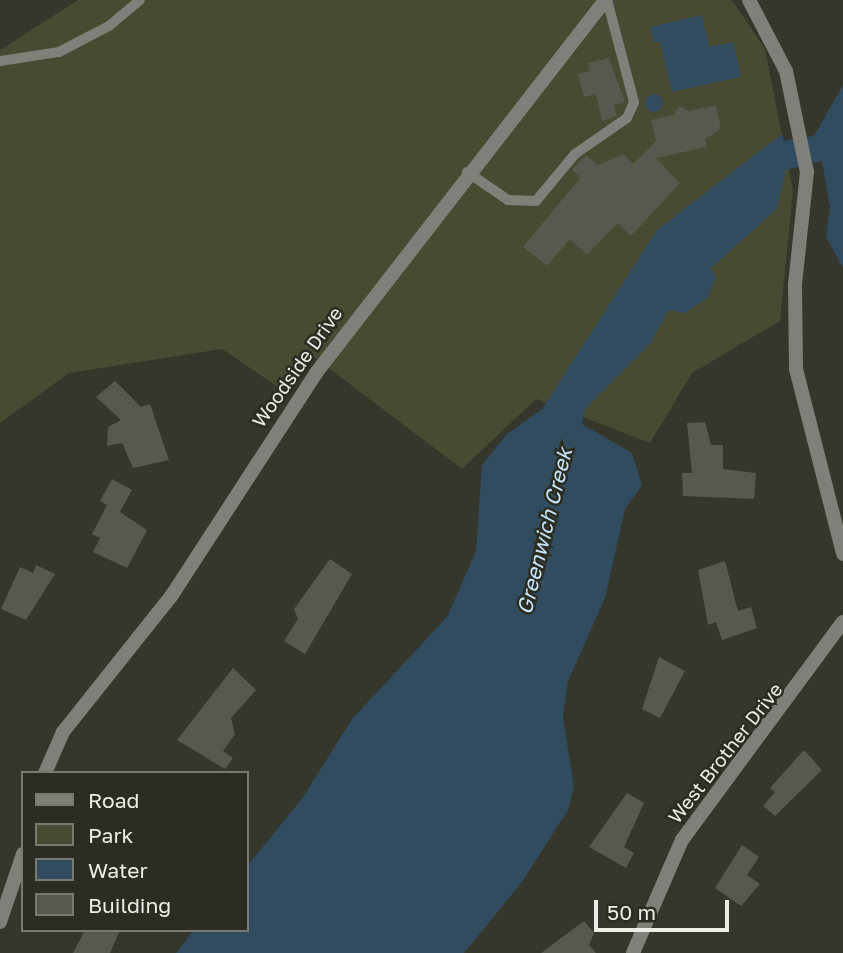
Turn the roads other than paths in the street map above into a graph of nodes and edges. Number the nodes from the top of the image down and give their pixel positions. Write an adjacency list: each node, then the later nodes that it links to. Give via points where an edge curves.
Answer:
1 (140, 0): 4 (lane, via 109,26 59,52)
2 (606, 0): 5 (street, Woodside Drive); 5 (lane, via 634,102 627,118 575,154 536,201 508,200)
3 (753, 2): 6 (street, via 786,71 807,172 795,285 796,369)
4 (0, 61)
5 (466, 171): 8 (street, Woodside Drive, via 316,373 172,595 78,710)
6 (843, 554)
7 (843, 622): 11 (street, West Brother Drive, via 793,698 682,840)
8 (46, 771)
9 (21, 859): 10 (street)
10 (0, 922)
11 (633, 953)

